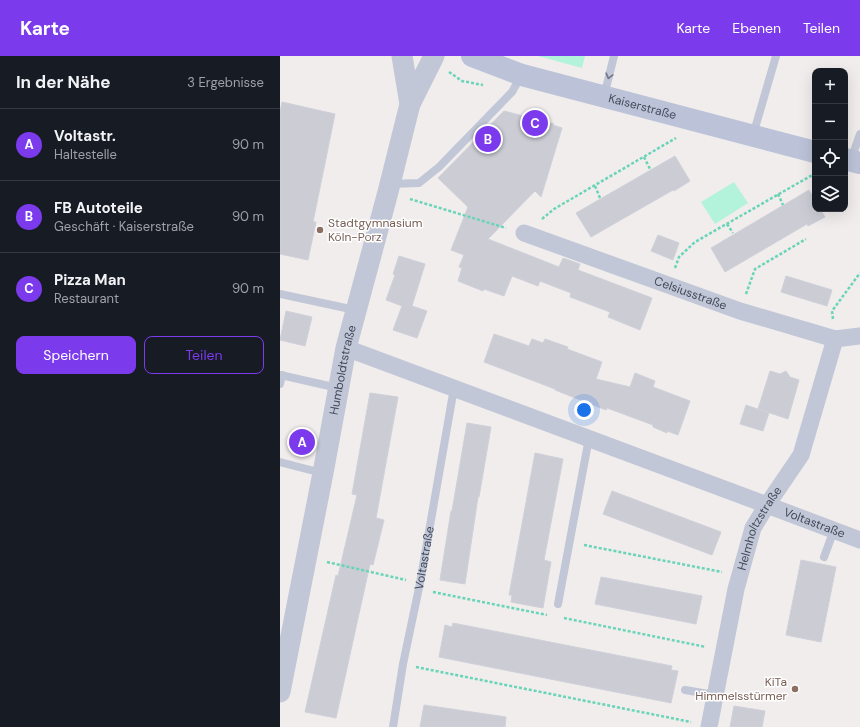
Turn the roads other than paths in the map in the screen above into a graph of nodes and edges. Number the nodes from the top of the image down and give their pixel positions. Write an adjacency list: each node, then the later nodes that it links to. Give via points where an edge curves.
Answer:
1 (402, 56): 8 (street)
2 (434, 56): 8 (street, Humboldtstraße)
3 (472, 56): 6 (main road, Kaiserstraße)
4 (614, 56): 7 (lane, one-way to 7)
5 (776, 56): 10 (lane)
6 (522, 75): 7 (main road, Kaiserstraße); 13 (lane, via 512,92 420,183)
7 (604, 96): 10 (main road, Kaiserstraße)
8 (410, 104): 13 (street, Humboldtstraße)
9 (860, 134): 12 (lane)
10 (753, 136): 11 (main road, Kaiserstraße)
11 (812, 151)
12 (852, 161)
13 (389, 188): 16 (street, Humboldtstraße)
14 (524, 233): 18 (street, Celsiusstraße, via 740,312)
15 (280, 294): 16 (lane)
16 (356, 310): 19 (street, Humboldtstraße)
17 (860, 336): 18 (street, Celsiusstraße)
18 (835, 339): 27 (street, Helmholtzstraße, via 801,455)
19 (346, 348): 22 (street, Voltastraße); 23 (street, Humboldtstraße)
20 (281, 375): 21 (lane); 23 (lane)
21 (280, 384)
22 (454, 388): 24 (street, Voltastraße); 36 (lane, Voltastraße)
23 (338, 389): 26 (street, Humboldtstraße)
24 (589, 438): 27 (street, Voltastraße); 31 (lane)
25 (280, 462): 26 (lane)
26 (323, 473): 33 (street, Humboldtstraße)
27 (767, 504): 28 (street, Voltastraße); 34 (street, Helmholtzstraße, via 753,528 736,589)
28 (834, 530): 29 (street, Voltastraße); 30 (lane)
29 (860, 540)
30 (824, 557)
31 (558, 604)
32 (685, 690): 34 (lane)
33 (280, 692)
34 (715, 696): 35 (street, Helmholtzstraße)
35 (709, 726)
36 (393, 727)

